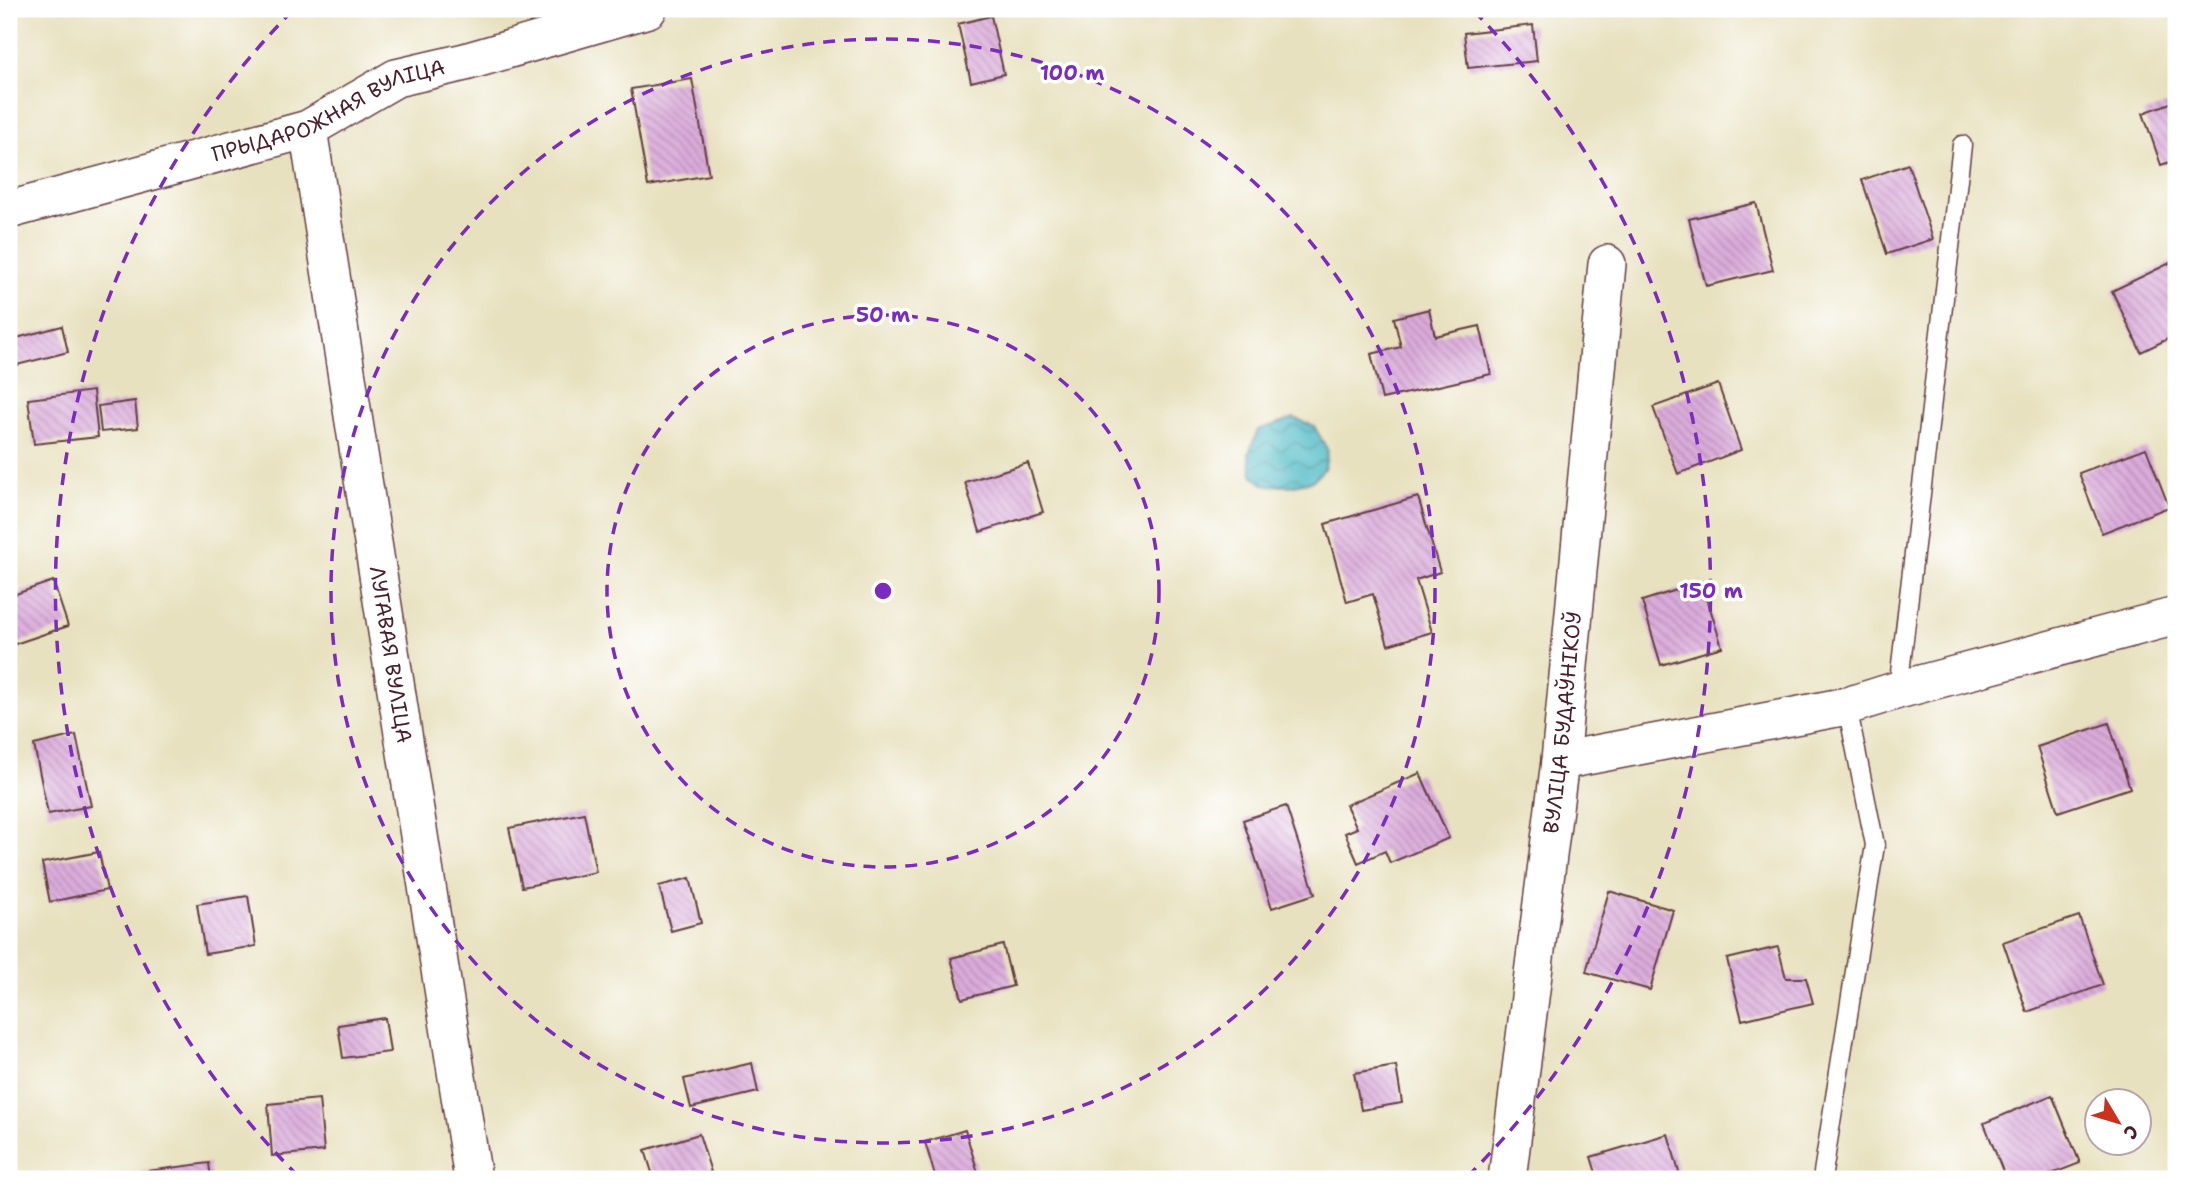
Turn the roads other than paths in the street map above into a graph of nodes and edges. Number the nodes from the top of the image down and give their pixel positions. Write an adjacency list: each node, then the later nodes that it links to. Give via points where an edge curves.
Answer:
1 (648, 9): 2 (street, ПРЫДАРОЖНАЯ ВУЛІЦА, via 396,78)
2 (308, 129): 4 (street, ПРЫДАРОЖНАЯ ВУЛІЦА); 10 (street, ЛУГАВАЯ ВУЛІЦА)
3 (1962, 145): 7 (lane)
4 (9, 210)
5 (1607, 264): 9 (street, ВУЛІЦА БУДАЎНІКОЎ)
6 (2176, 616): 7 (street)
7 (1898, 690): 8 (street)
8 (1847, 706): 9 (street); 12 (lane, via 1875,845)
9 (1560, 761): 11 (street, ВУЛІЦА БУДАЎНІКОЎ)
10 (473, 1179)
11 (1507, 1179)
12 (1822, 1179)

